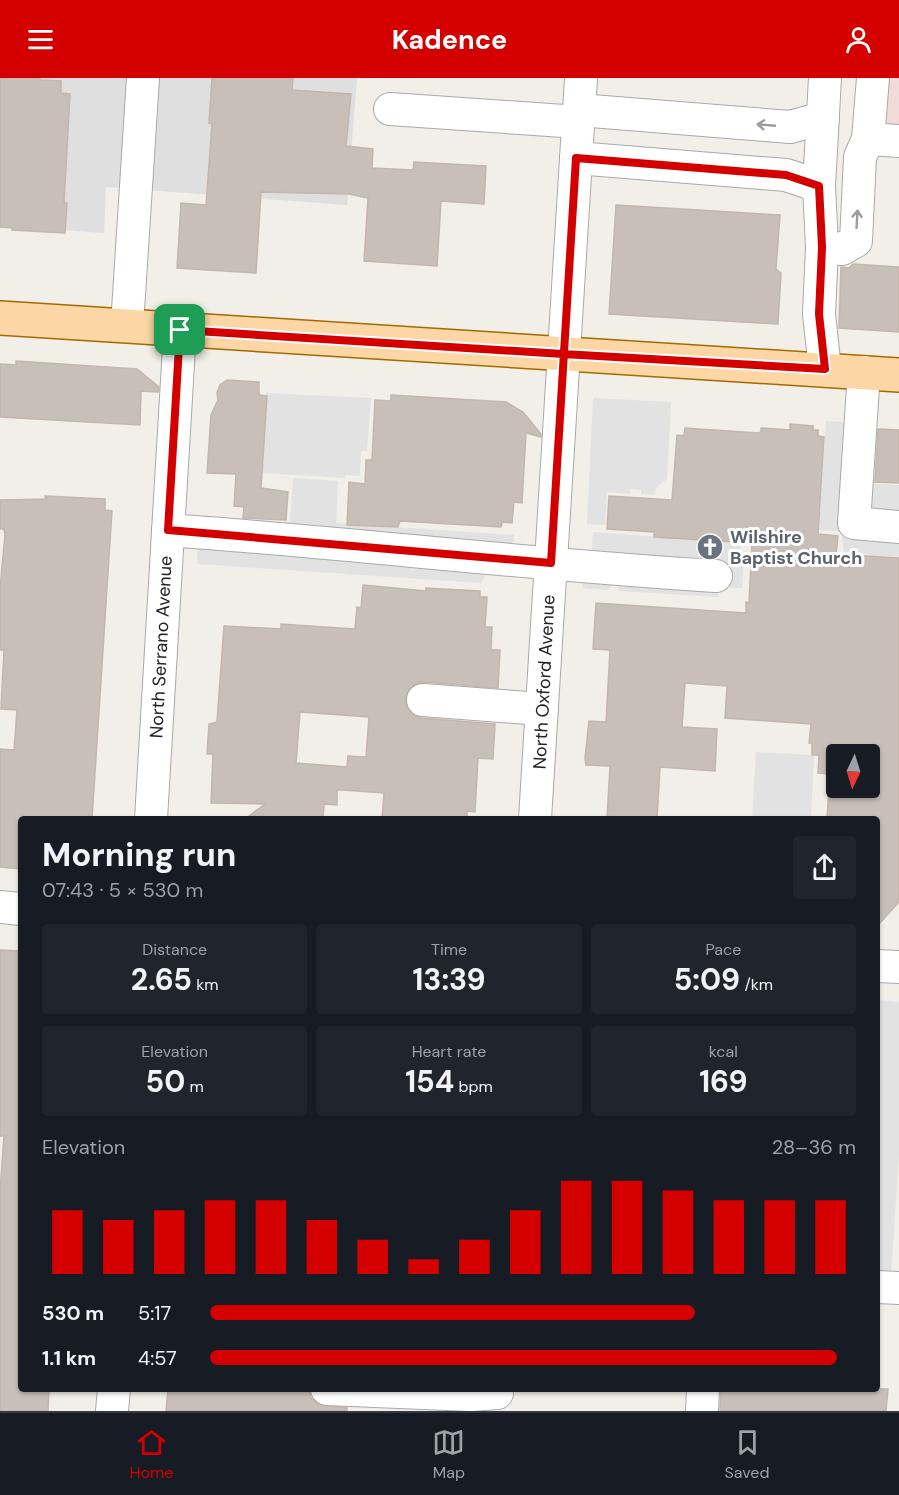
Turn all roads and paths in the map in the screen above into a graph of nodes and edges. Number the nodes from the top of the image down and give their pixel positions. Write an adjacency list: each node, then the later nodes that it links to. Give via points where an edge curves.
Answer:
1 (143, 78): 14 (street)
2 (581, 78): 6 (street, North Oxford Avenue)
3 (825, 78): 7 (street)
4 (873, 78): 8 (street)
5 (390, 109): 6 (street)
6 (579, 116): 7 (street, one-way to 6, via 790,127); 10 (street, North Oxford Avenue)
7 (823, 118): 11 (street)
8 (868, 140): 9 (street); 12 (street, one-way to 8, via 842,249 856,241 860,157)
9 (899, 141)
10 (576, 158): 11 (street, via 786,175); 16 (street, North Oxford Avenue)
11 (819, 186): 12 (street)
12 (822, 247): 17 (street, via 819,314)
13 (0, 318): 14 (main road)
14 (127, 326): 15 (main road)
15 (180, 330): 16 (main road); 21 (street, North Serrano Avenue)
16 (563, 354): 17 (main road); 22 (street, North Oxford Avenue)
17 (825, 369): 18 (main road)
18 (864, 372): 19 (main road); 20 (street, via 854,523)
19 (899, 375)
20 (899, 527)
21 (168, 530): 22 (street); 26 (street, North Serrano Avenue)
22 (551, 563): 23 (street); 25 (street, North Oxford Avenue)
23 (716, 576)
24 (423, 700): 25 (street)
25 (542, 709): 27 (street, North Oxford Avenue)
26 (151, 816)
27 (535, 816)
28 (0, 907): 29 (street)
29 (18, 909)
30 (880, 966): 31 (street)
31 (899, 967)
32 (880, 1287): 33 (street)
33 (899, 1288)
34 (114, 1392): 38 (street)
35 (399, 1392): 37 (street)
36 (703, 1392): 39 (street)
37 (497, 1398)
38 (112, 1411)
39 (702, 1411)

